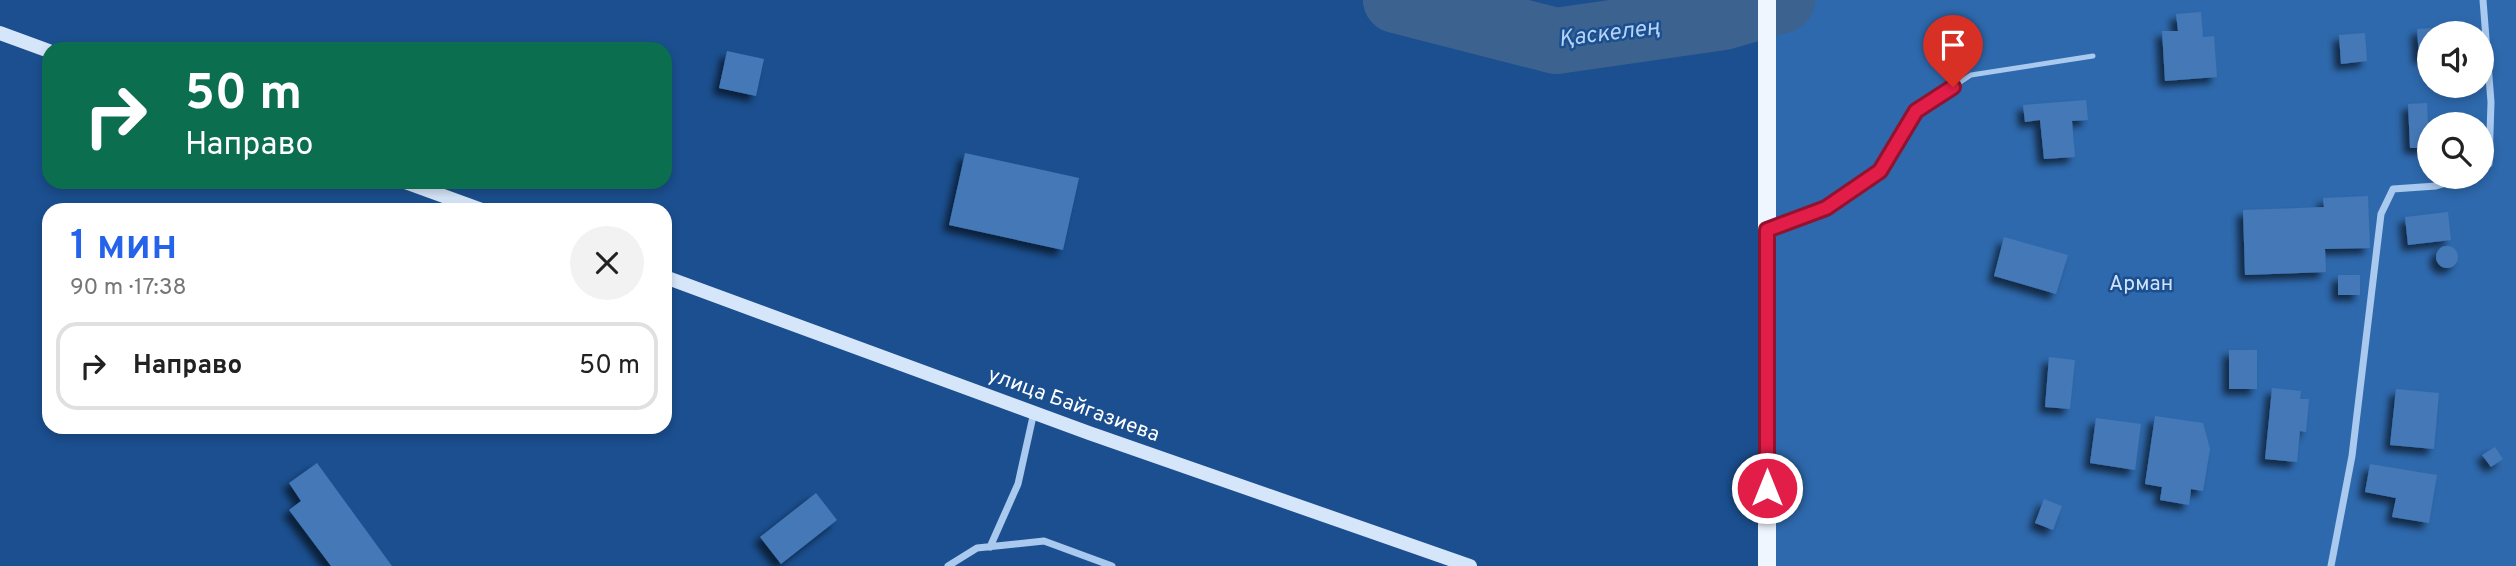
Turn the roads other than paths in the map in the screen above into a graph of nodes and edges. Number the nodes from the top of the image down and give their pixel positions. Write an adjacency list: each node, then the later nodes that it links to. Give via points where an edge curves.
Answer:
1 (1766, 0): 10 (main road)
2 (2483, 0): 6 (street)
3 (0, 33): 4 (main road)
4 (42, 48)
5 (2093, 56): 10 (lane, via 1971,75 1916,111 1880,171 1826,208)
6 (2491, 112)
7 (2417, 188): 18 (street, via 2393,190 2381,214 2352,456)
8 (424, 189): 9 (main road)
9 (463, 203)
10 (1767, 230): 17 (main road)
11 (672, 280): 12 (main road, улица Байгазиева)
12 (1034, 412): 13 (street, via 1018,484); 16 (main road, улица Байгазиева)
13 (989, 547): 14 (street, via 977,548); 15 (street, via 1044,541)
14 (948, 566)
15 (1112, 566)
16 (1470, 566)
17 (1767, 566)
18 (2331, 566)

